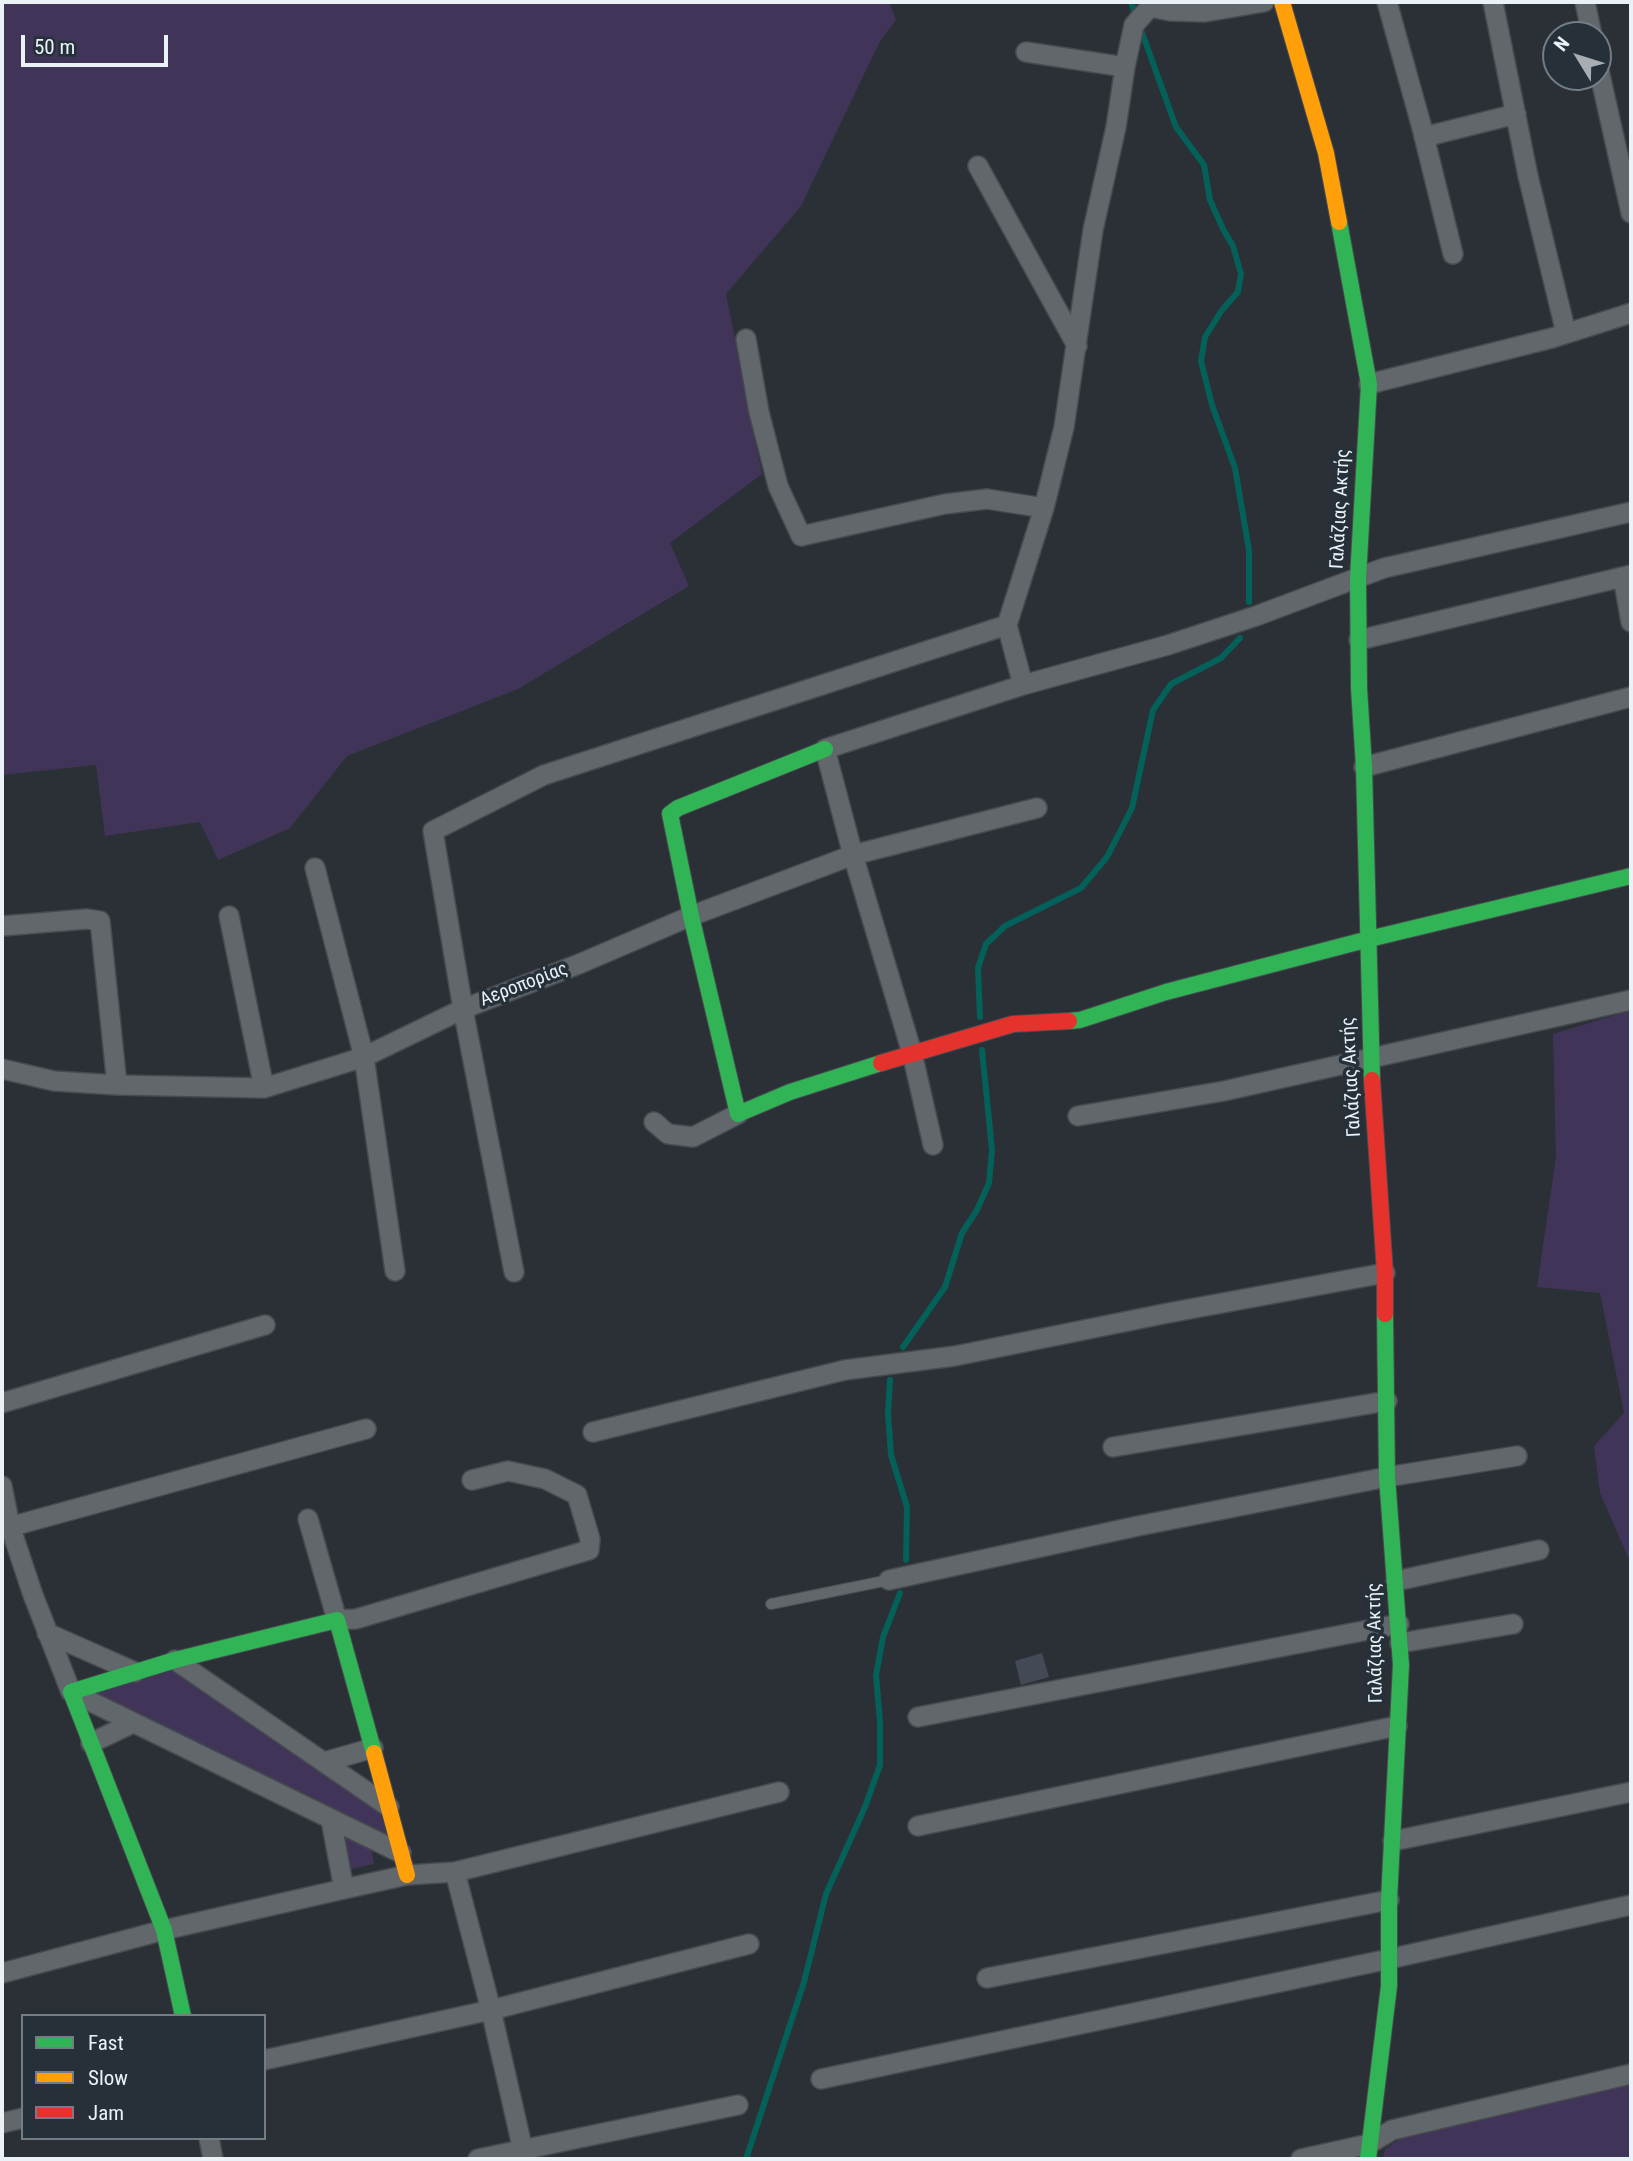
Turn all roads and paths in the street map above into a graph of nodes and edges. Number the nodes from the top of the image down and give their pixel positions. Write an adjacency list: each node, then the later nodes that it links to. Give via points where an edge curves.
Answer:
1 (1264, 2): 8 (street, via 1205,12 1150,7 1134,25)
2 (1282, 2): 19 (street, Γαλάζιας Ακτής, via 1326,153)
3 (1387, 2): 11 (street)
4 (1493, 2): 10 (street)
5 (1585, 2): 6 (street)
6 (1589, 21)
7 (1026, 52): 8 (street)
8 (1125, 67): 18 (street, via 1093,230)
9 (1604, 91): 13 (street)
10 (1516, 114): 11 (street); 16 (street)
11 (1424, 137): 14 (street)
12 (978, 166): 18 (street)
13 (1631, 214)
14 (1453, 254)
15 (1631, 313): 16 (street)
16 (1566, 333): 19 (street)
17 (746, 339): 20 (street, via 778,486 801,536 987,499)
18 (1077, 346): 20 (street, via 1065,427)
19 (1369, 384): 23 (street, Γαλάζιας Ακτής)
20 (1044, 508): 25 (street)
21 (1631, 512): 23 (street, via 1384,568)
22 (1627, 576): 24 (street); 26 (street)
23 (1358, 578): 26 (street, Γαλάζιας Ακτής); 27 (street, via 1168,645)
24 (1631, 622)
25 (1007, 625): 27 (street); 40 (street, via 544,775 433,831)
26 (1359, 640): 30 (street, Γαλάζιας Ακτής)
27 (1023, 685): 29 (street)
28 (1631, 697): 30 (street)
29 (825, 749): 32 (street); 36 (street, via 670,814)
30 (1364, 767): 38 (street, Γαλάζιας Ακτής)
31 (1037, 808): 32 (street, Αεροπορίας)
32 (853, 855): 36 (street, Αεροπορίας); 41 (street)
33 (315, 868): 42 (street)
34 (1631, 876): 38 (street)
35 (229, 916): 46 (street)
36 (691, 916): 40 (street, Αεροπορίας); 47 (street)
37 (2, 926): 45 (street, via 100,920)
38 (1369, 939): 41 (street, via 1166,992 1080,1020 1013,1024); 43 (street, Γαλάζιας Ακτής)
39 (1631, 1000): 43 (street)
40 (463, 1009): 42 (street, Αεροπορίας); 52 (street)
41 (912, 1053): 47 (street, via 790,1092); 50 (street)
42 (363, 1057): 46 (street, Αεροπορίας); 51 (street)
43 (1371, 1058): 48 (street, via 1224,1091); 53 (street, Γαλάζιας Ακτής)
44 (2, 1069): 45 (street, Αεροπορίας, via 54,1081)
45 (117, 1085): 46 (street, Αεροπορίας)
46 (264, 1088)
47 (738, 1114): 49 (street, via 693,1137 668,1134)
48 (1078, 1116)
49 (654, 1122)
50 (933, 1145)
51 (395, 1271)
52 (514, 1272)
53 (1385, 1273): 55 (street, Γαλάζιας Ακτής); 58 (street, via 955,1356 845,1370)
54 (265, 1325): 56 (street)
55 (1387, 1401): 59 (street); 61 (street, Γαλάζιας Ακτής)
56 (2, 1403)
57 (366, 1429): 65 (street)
58 (593, 1432)
59 (1113, 1447)
60 (1517, 1456): 61 (street)
61 (1387, 1477): 67 (street); 68 (street, Γαλάζιας Ακτής)
62 (472, 1480): 70 (street, via 508,1471 545,1479 577,1495 589,1550 356,1619)
63 (2, 1486): 65 (street)
64 (308, 1519): 70 (street)
65 (6, 1527): 72 (street)
66 (1539, 1550): 68 (street)
67 (890, 1580): 69 (lane)
68 (1396, 1581): 73 (street, Γαλάζιας Ακτής)
69 (771, 1604)
70 (337, 1620): 74 (street); 81 (street)
71 (1513, 1623): 73 (street)
72 (47, 1633): 75 (street); 76 (street)
73 (1400, 1634): 77 (street); 79 (street, Γαλάζιας Ακτής)
74 (175, 1660): 75 (street); 82 (street)
75 (135, 1672): 76 (street)
76 (71, 1692): 78 (street); 80 (street)
77 (918, 1717)
78 (133, 1723): 80 (street); 86 (street)
79 (1397, 1726): 87 (street); 88 (street, Γαλάζιας Ακτής)
80 (91, 1743): 95 (street)
81 (373, 1748): 82 (street); 85 (street)
82 (324, 1762): 85 (street)
83 (779, 1792): 90 (street)
84 (1631, 1793): 88 (street)
85 (389, 1807): 89 (street)
86 (331, 1820): 89 (street); 92 (street)
87 (918, 1826)
88 (1393, 1841): 93 (street, Γαλάζιας Ακτής)
89 (401, 1853): 91 (street)
90 (455, 1872): 91 (street); 100 (street)
91 (407, 1875): 92 (street)
92 (344, 1889): 95 (street)
93 (1389, 1900): 97 (street, Γαλάζιας Ακτής); 99 (street)
94 (1631, 1905): 97 (street)
95 (164, 1930): 98 (street); 101 (street)
96 (749, 1944): 100 (street)
97 (1389, 1959): 104 (street); 109 (street, Γαλάζιας Ακτής)
98 (2, 1973)
99 (987, 1978)
100 (491, 2010): 102 (street); 110 (street)
101 (183, 2014)
102 (266, 2060)
103 (1631, 2074): 109 (street, via 1392,2130)
104 (821, 2079)
105 (738, 2105): 110 (street)
106 (21, 2118): 107 (street)
107 (2, 2123)
108 (209, 2140): 111 (street)
109 (1368, 2152): 113 (street)
110 (524, 2154): 112 (street)
111 (213, 2159)
112 (478, 2159)
113 (1301, 2159)

